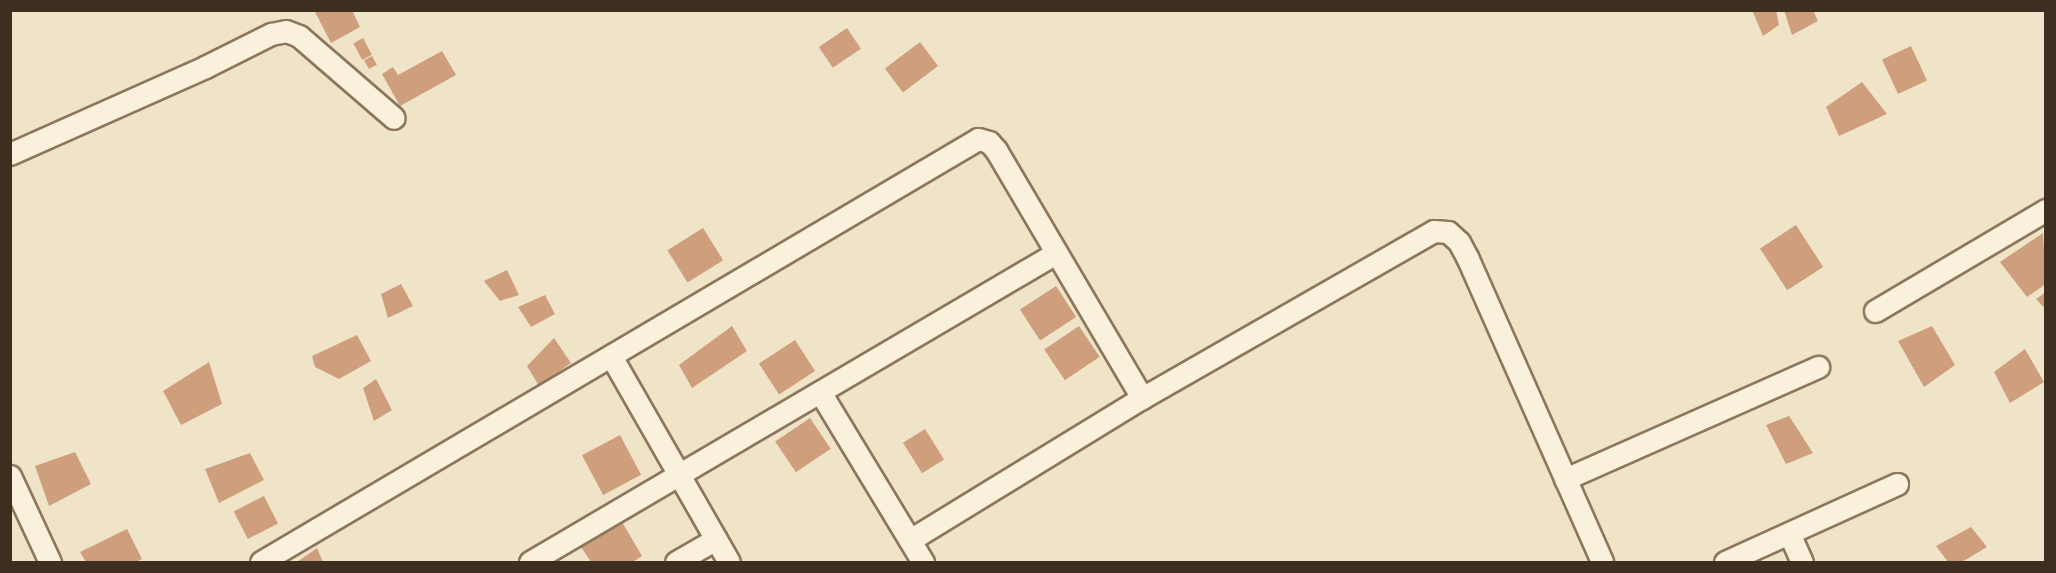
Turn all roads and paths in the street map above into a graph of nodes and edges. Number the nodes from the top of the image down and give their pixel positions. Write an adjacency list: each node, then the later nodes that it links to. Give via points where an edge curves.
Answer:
1 (394, 118): 2 (street, via 299,36 286,31 271,34)
2 (10, 154)
3 (2046, 210): 5 (street)
4 (1056, 253): 6 (street, via 996,150 989,142 978,139); 8 (street); 9 (street)
5 (1875, 311)
6 (611, 356): 10 (street); 18 (street)
7 (1818, 366): 12 (street)
8 (820, 392): 10 (street); 16 (street)
9 (1142, 399): 12 (street, via 1434,231 1448,232 1468,259); 16 (street)
10 (678, 474): 15 (street); 19 (street)
11 (10, 476): 17 (street)
12 (1565, 479): 23 (street)
13 (1897, 484): 14 (street)
14 (1789, 533): 24 (street); 25 (street)
15 (716, 539): 20 (street); 21 (street)
16 (910, 540): 22 (street)
17 (50, 562)
18 (261, 562)
19 (530, 562)
20 (676, 562)
21 (729, 562)
22 (924, 562)
23 (1602, 562)
24 (1725, 562)
25 (1802, 562)

